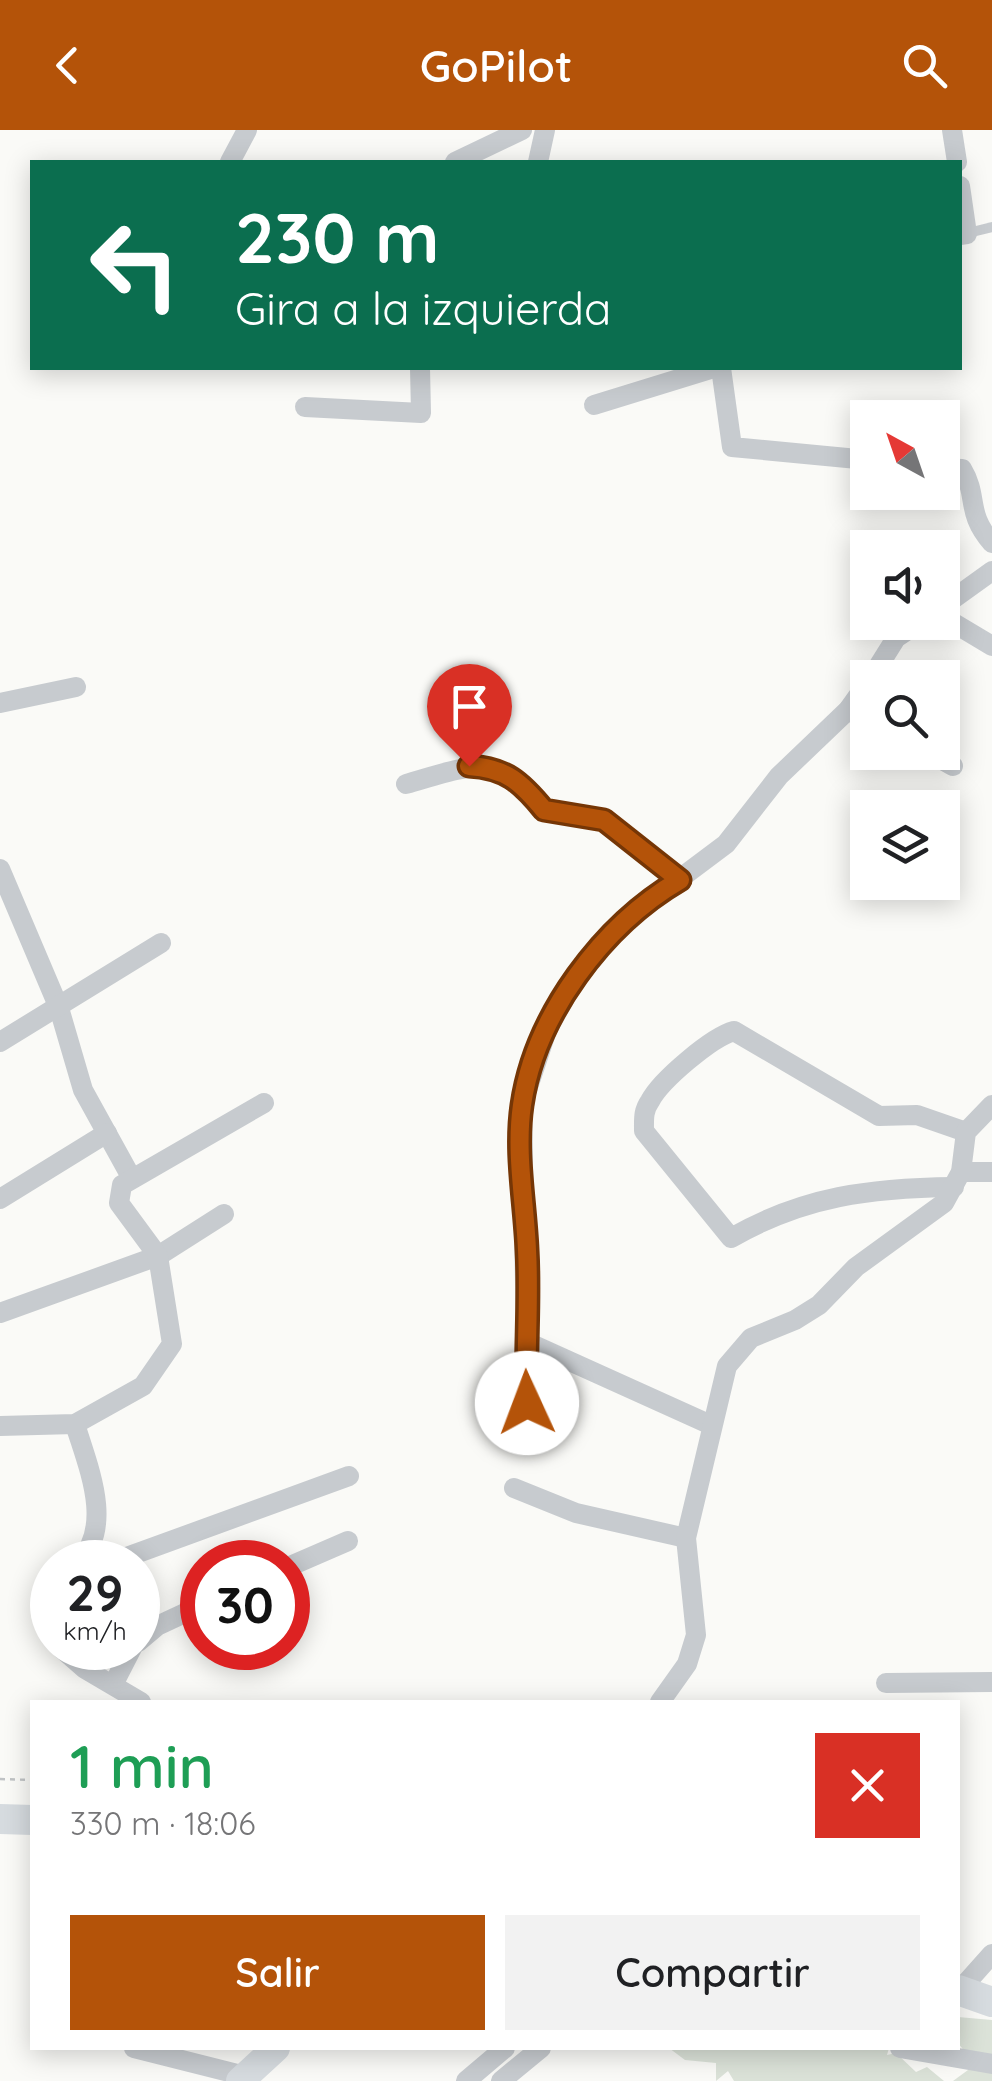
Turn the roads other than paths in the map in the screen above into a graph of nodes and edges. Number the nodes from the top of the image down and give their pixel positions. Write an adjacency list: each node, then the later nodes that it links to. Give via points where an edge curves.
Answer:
1 (522, 130): 6 (street)
2 (546, 130): 7 (street)
3 (952, 130): 8 (street)
4 (245, 135): 5 (street)
5 (231, 160)
6 (459, 160)
7 (538, 160)
8 (957, 160)
9 (992, 227): 10 (lane)
10 (963, 234)
11 (420, 370): 15 (street, via 421,413)
12 (711, 370): 14 (street)
13 (718, 370): 16 (street, via 732,446)
14 (594, 404)
15 (305, 408)
16 (850, 458)
17 (960, 470): 18 (street, via 971,490 972,517)
18 (992, 543)
19 (992, 570): 20 (street)
20 (960, 594)
21 (960, 627): 22 (street)
22 (992, 646)
23 (76, 687): 24 (street)
24 (0, 703)
25 (850, 722): 28 (street, via 779,776 726,844)
26 (406, 784): 28 (street, via 469,766 497,768 520,781 544,810 604,820)
27 (0, 868): 30 (street)
28 (680, 880): 43 (street, via 626,919 595,953 531,1069 520,1159 528,1252)
29 (161, 944): 30 (street)
30 (59, 1008): 31 (street); 35 (street, via 83,1090)
31 (0, 1042)
32 (264, 1102): 37 (street)
33 (992, 1106): 34 (street)
34 (966, 1132): 38 (street); 38 (street, via 916,1115 878,1116 734,1030 678,1072 644,1113 644,1131 731,1238 776,1212 847,1194)
35 (107, 1133): 37 (street); 39 (street)
36 (992, 1172): 38 (street)
37 (132, 1177): 41 (street, via 122,1185 119,1203)
38 (957, 1180): 46 (street, via 932,1215 856,1268 818,1305 751,1338 728,1366)
39 (0, 1199)
40 (224, 1214): 41 (street)
41 (158, 1256): 42 (street); 45 (street, via 170,1352 144,1386)
42 (0, 1313)
43 (525, 1341): 44 (street); 46 (street)
44 (527, 1403)
45 (75, 1424): 47 (street); 51 (street, via 93,1487)
46 (711, 1425): 50 (street)
47 (0, 1426)
48 (349, 1476): 53 (street)
49 (514, 1488): 50 (street, via 576,1513)
50 (686, 1538): 61 (street, via 696,1635 688,1664)
51 (93, 1540)
52 (348, 1540): 54 (street)
53 (160, 1545)
54 (310, 1557)
55 (85, 1670): 59 (street)
56 (122, 1670): 59 (street)
57 (992, 1682): 58 (street)
58 (886, 1683)
59 (114, 1684): 60 (street)
60 (138, 1700)
61 (661, 1700)
62 (0, 1820): 63 (main road)
63 (30, 1820)
64 (992, 1954): 65 (street)
65 (960, 1989)
66 (960, 1992): 67 (main road)
67 (992, 2002)
68 (141, 2050): 74 (street)
69 (274, 2050): 74 (main road)
70 (503, 2050): 75 (street)
71 (539, 2050): 76 (street)
72 (912, 2050): 73 (street)
73 (992, 2064)
74 (243, 2078)
75 (466, 2081)
76 (501, 2081)

